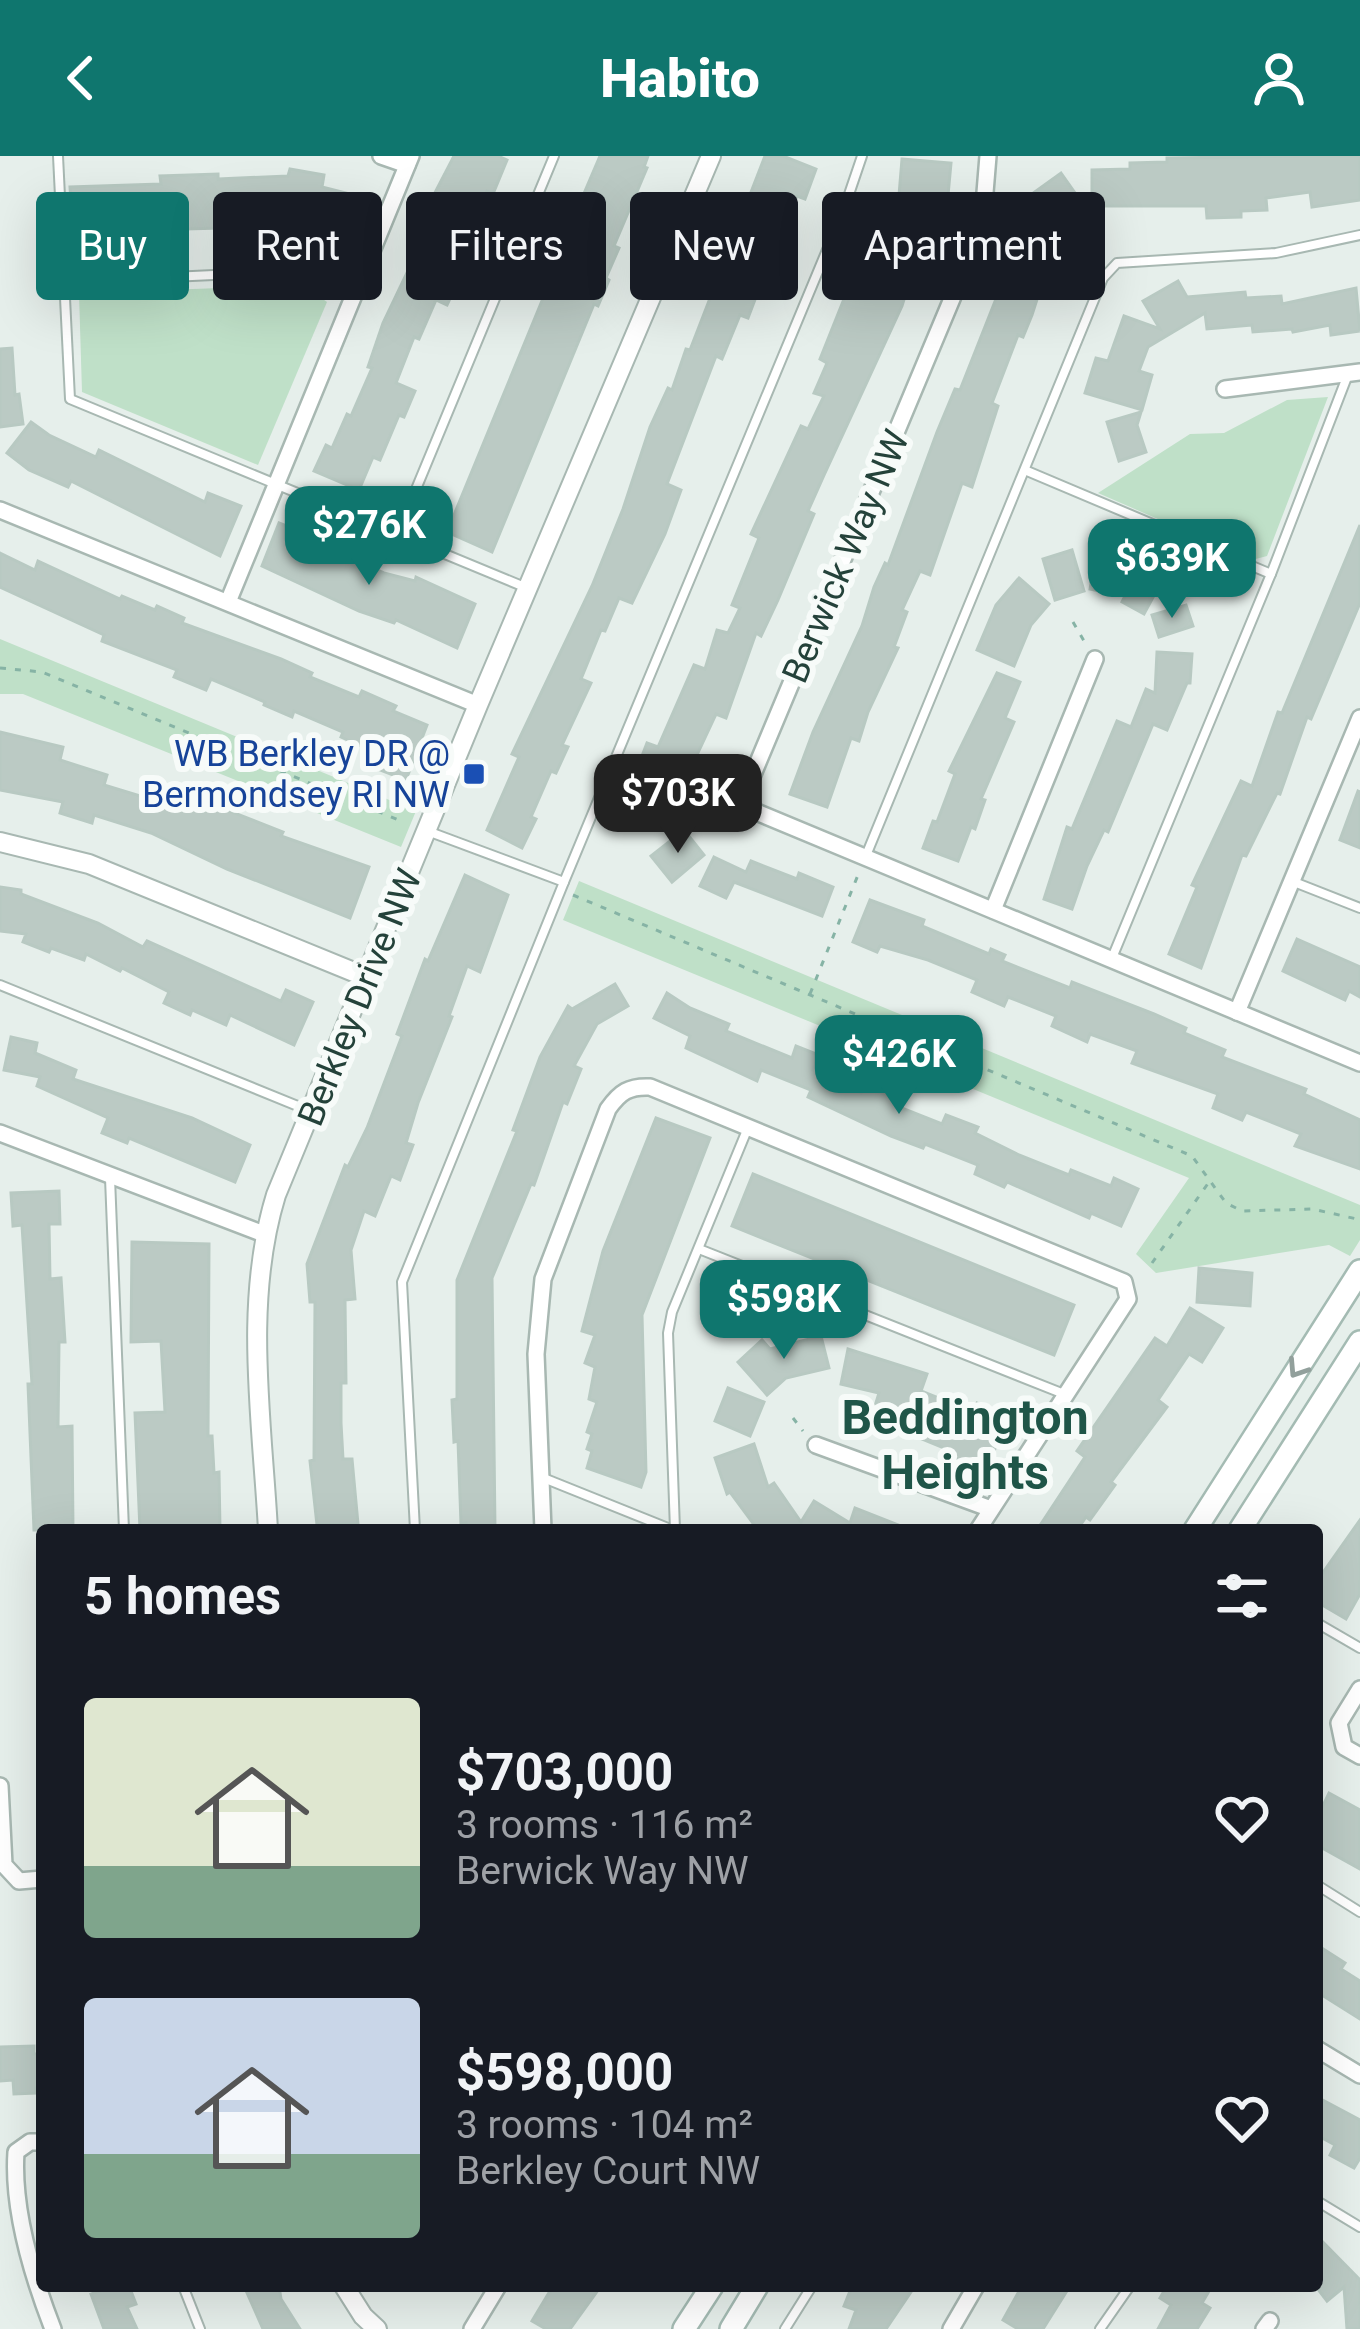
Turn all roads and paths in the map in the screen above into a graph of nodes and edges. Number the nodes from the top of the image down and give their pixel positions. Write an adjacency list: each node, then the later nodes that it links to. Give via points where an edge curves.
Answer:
1 (58, 156): 8 (lane)
2 (381, 156): 7 (street)
3 (554, 156): 18 (lane)
4 (711, 156): 20 (street, Berkley Drive NW)
5 (862, 156): 33 (lane)
6 (988, 156): 31 (street, Berwick Way NW, via 973,251 746,791 754,811)
7 (409, 160): 9 (street)
8 (60, 192)
9 (382, 225)
10 (1360, 235): 15 (lane, via 1276,253 1117,263 1103,278)
11 (66, 300): 16 (lane, via 70,399)
12 (351, 300): 16 (street)
13 (1354, 372): 14 (street); 19 (lane)
14 (1225, 389)
15 (1027, 471): 19 (lane); 31 (lane)
16 (274, 482): 18 (lane); 21 (street)
17 (0, 510): 21 (street)
18 (397, 535): 20 (lane)
19 (1271, 574): 36 (lane)
20 (528, 589): 25 (street, Berkley Drive NW)
21 (228, 602): 25 (street)
22 (1072, 622): 23 (path)
23 (1096, 659): 35 (street)
24 (0, 668): 28 (path, via 42,672)
25 (478, 705): 29 (street, Berkley Drive NW)
26 (1360, 718): 27 (street)
27 (1352, 760): 32 (street)
28 (401, 821)
29 (428, 831): 33 (lane); 37 (street, Berkley Drive NW)
30 (0, 842): 37 (street, via 89,864)
31 (864, 860): 35 (street, Berwick Way NW); 39 (path)
32 (1293, 881): 34 (lane); 40 (street)
33 (562, 886): 39 (path); 59 (lane, via 402,1282)
34 (1360, 908)
35 (993, 910): 36 (street, Berwick Way NW)
36 (1111, 959): 40 (street, Berwick Way NW)
37 (366, 977): 42 (street, Berkley Drive NW)
38 (0, 985): 42 (lane)
39 (809, 995): 46 (path, via 1192,1156)
40 (1237, 1012): 41 (street, Berwick Way NW)
41 (1360, 1063)
42 (312, 1112): 48 (street, Berkley Drive NW)
43 (747, 1128): 49 (lane); 53 (street, via 1124,1282 1128,1299); 55 (street, via 650,1087 620,1093 608,1109 543,1279 536,1354)
44 (0, 1133): 45 (street)
45 (110, 1178): 48 (street); 57 (lane)
46 (1209, 1181): 47 (path, via 1242,1210 1312,1209); 50 (path)
47 (1357, 1220)
48 (264, 1234): 58 (street, Berkley Drive NW, via 258,1336)
49 (699, 1249): 53 (lane); 62 (lane, via 668,1333)
50 (1152, 1263)
51 (1360, 1270): 64 (main road, one-way to 64)
52 (1360, 1342): 65 (main road)
53 (1065, 1394): 56 (street)
54 (816, 1445): 56 (street)
55 (541, 1477): 60 (street); 61 (lane)
56 (991, 1509): 63 (street)
57 (124, 1524)
58 (268, 1524)
59 (415, 1524)
60 (543, 1524)
61 (659, 1524)
62 (674, 1524)
63 (982, 1524)
64 (1199, 1524)
65 (1244, 1524)
66 (1323, 1626): 67 (lane)
67 (1360, 1648)
68 (1360, 1689): 69 (street, via 1339,1723 1344,1747)
69 (1360, 1756)
70 (0, 1786): 71 (street, via 4,1864 19,1880)
71 (36, 1879)
72 (1323, 1889): 73 (lane)
73 (1360, 1912)
74 (1323, 2053): 75 (street)
75 (1360, 2075)
76 (36, 2142): 79 (street, via 16,2152 15,2172)
77 (1323, 2205): 78 (lane)
78 (1360, 2227)
79 (36, 2286)
80 (38, 2292): 89 (street)
81 (185, 2292): 90 (lane)
82 (348, 2292): 91 (street)
83 (494, 2292): 92 (street)
84 (708, 2292): 93 (main road)
85 (754, 2292): 94 (main road)
86 (808, 2292): 95 (lane)
87 (973, 2292): 96 (street)
88 (1126, 2292): 97 (lane)
89 (53, 2329)
90 (200, 2329)
91 (376, 2329)
92 (472, 2329)
93 (684, 2329)
94 (731, 2329)
95 (785, 2329)
96 (951, 2329)
97 (1100, 2329)

